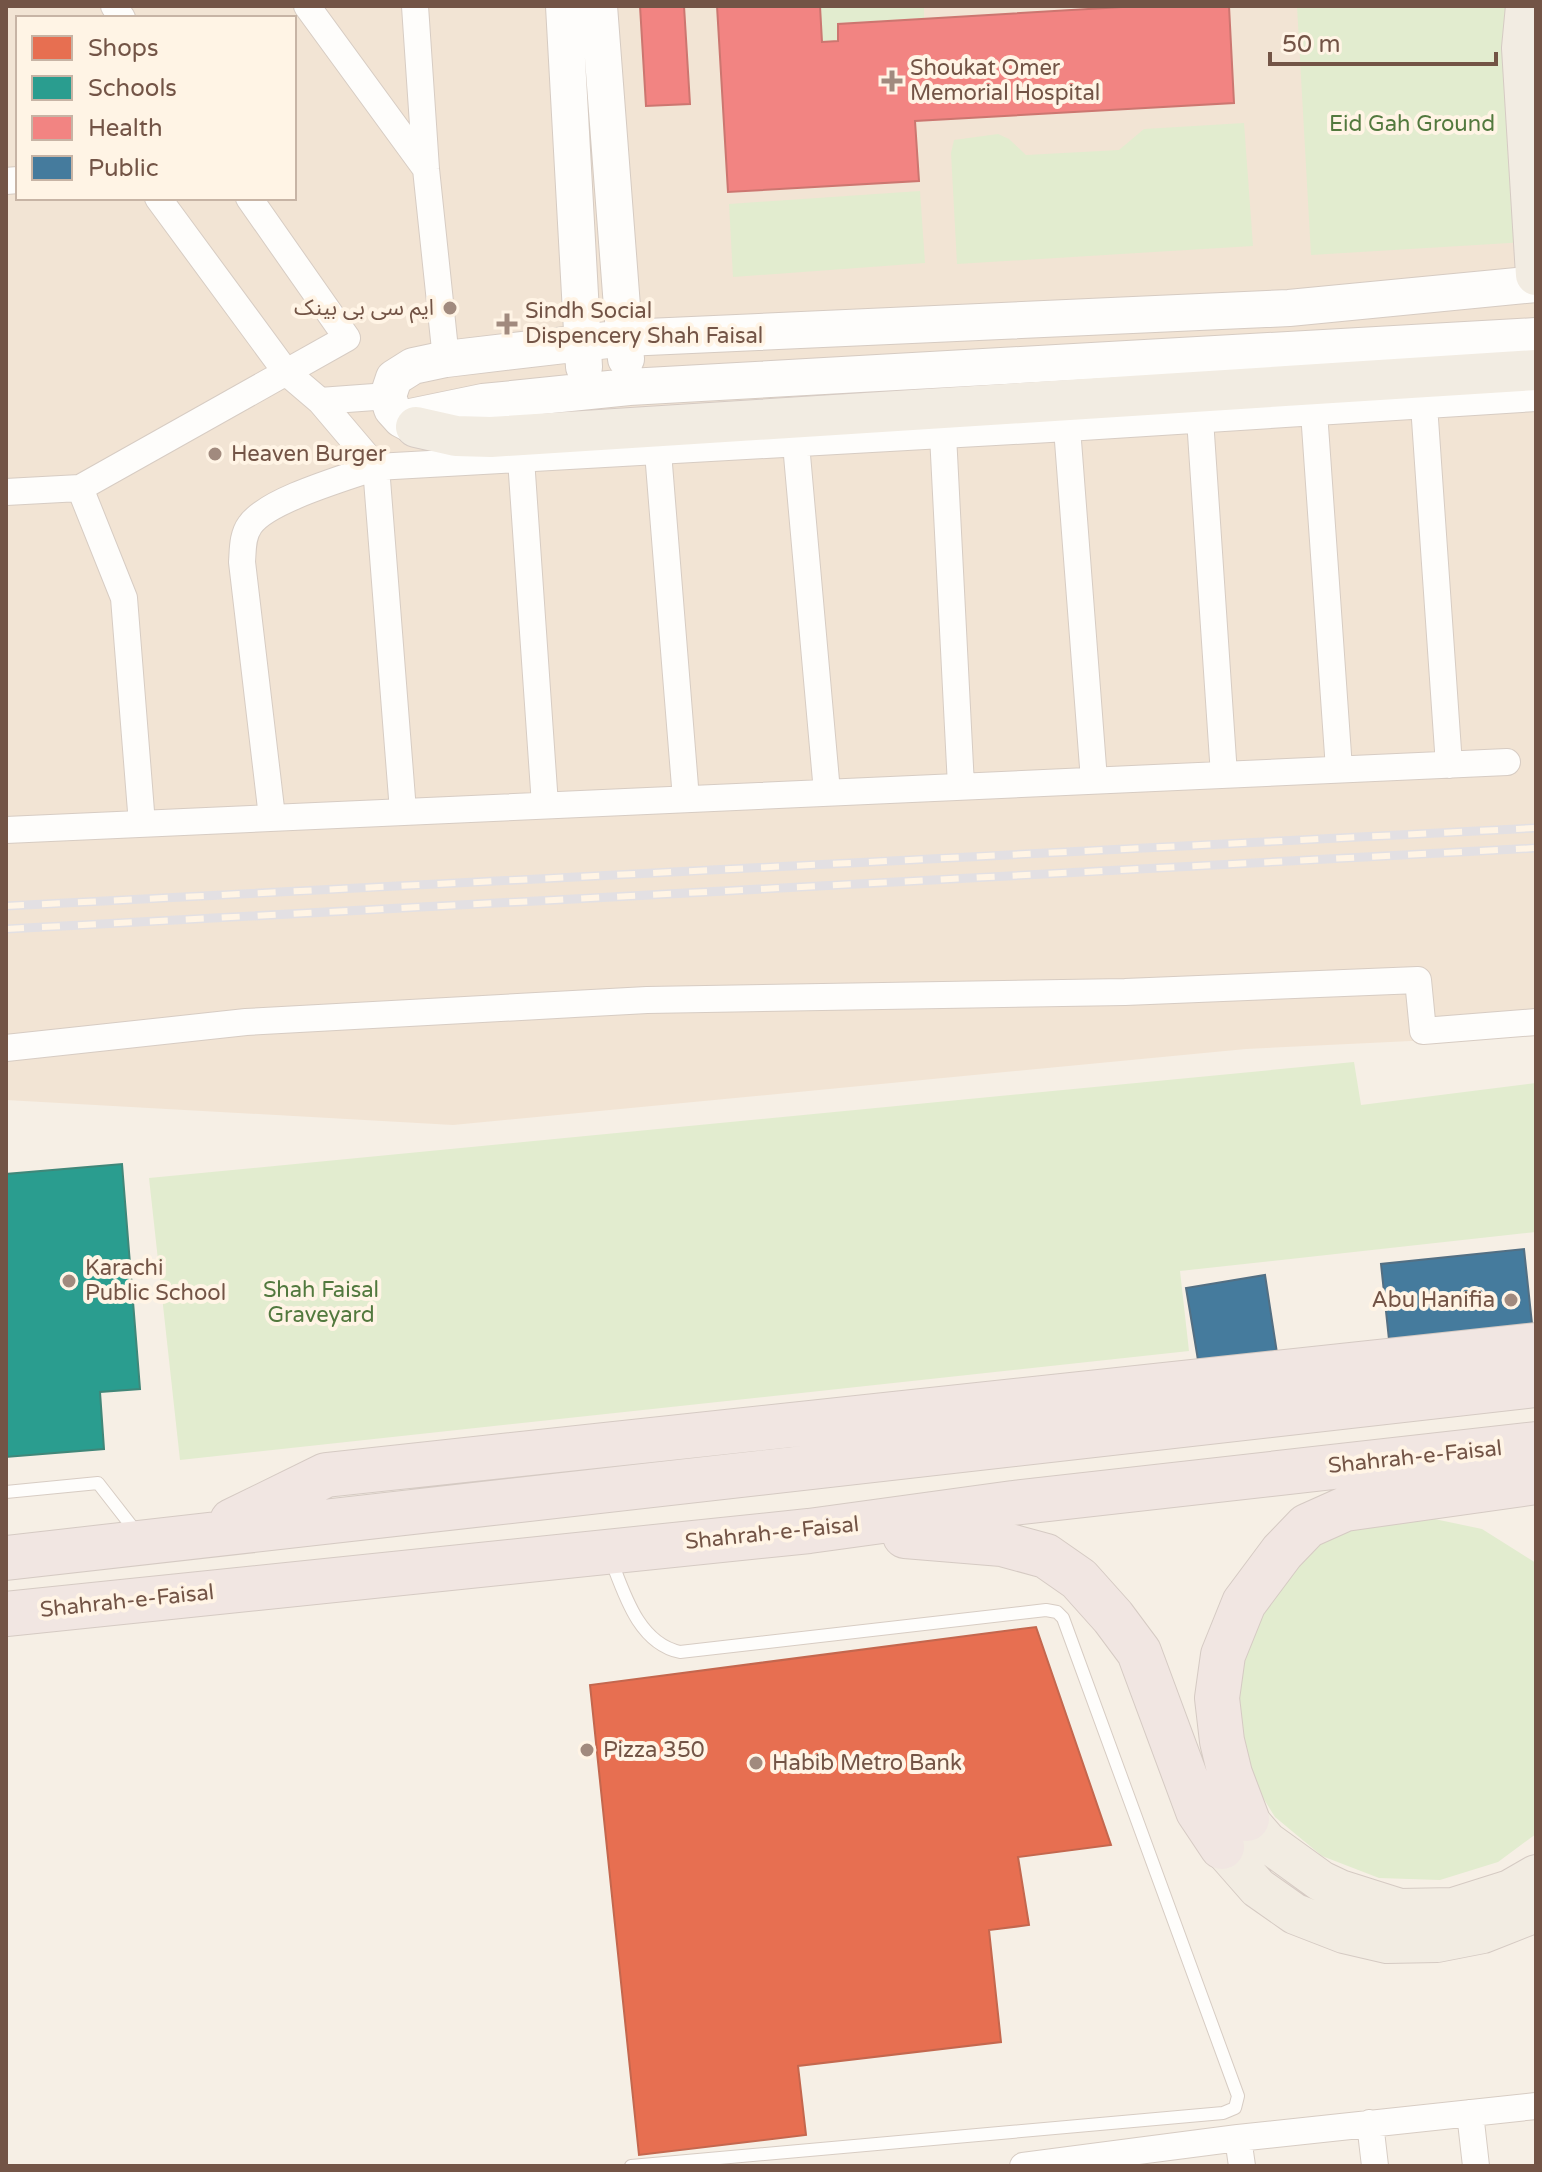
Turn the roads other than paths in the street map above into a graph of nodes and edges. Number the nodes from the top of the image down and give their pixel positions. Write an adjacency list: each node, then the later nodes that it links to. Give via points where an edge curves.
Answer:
1 (307, 6): 6 (street)
2 (415, 6): 6 (street)
3 (564, 6): 13 (street)
4 (599, 6): 12 (street)
5 (1526, 6): 9 (main road, via 1522,48)
6 (426, 169): 14 (street)
7 (159, 200): 16 (street)
8 (250, 200): 16 (street, via 347,338)
9 (1536, 275)
10 (1536, 284): 12 (street, via 1289,308)
11 (1536, 336): 17 (street)
12 (625, 338): 13 (street); 17 (street)
13 (582, 342): 14 (street); 18 (street)
14 (446, 359): 23 (street, via 413,366 394,378)
15 (1536, 370): 23 (main road, via 491,437 456,436)
16 (286, 372): 20 (street); 31 (street)
17 (629, 387): 18 (street)
18 (586, 392): 23 (street)
19 (1536, 398): 21 (street)
20 (320, 401): 23 (street); 30 (street)
21 (1424, 405): 22 (street); 34 (street)
22 (1314, 412): 24 (street); 35 (street)
23 (402, 414)
24 (1200, 419): 25 (street); 36 (street)
25 (1067, 428): 26 (street); 37 (street)
26 (943, 435): 27 (street); 38 (street)
27 (796, 444): 28 (street); 39 (street)
28 (658, 452): 29 (street); 40 (street)
29 (521, 459): 30 (street); 41 (street)
30 (376, 467): 42 (street); 43 (street, via 274,505 250,524 244,540 242,562)
31 (80, 488): 32 (street); 44 (street, via 124,598)
32 (6, 492)
33 (1507, 762): 34 (street)
34 (1449, 765): 35 (street)
35 (1339, 769): 36 (street)
36 (1224, 775): 37 (street)
37 (1094, 780): 38 (street)
38 (961, 786): 39 (street)
39 (827, 792): 40 (street)
40 (686, 799): 41 (street)
41 (545, 805): 42 (street)
42 (403, 811): 43 (street)
43 (272, 817): 44 (street)
44 (142, 824): 45 (street)
45 (6, 830)
46 (1536, 1022): 47 (street, via 1423,1031 1418,980 1125,992 647,1000 246,1022)
47 (6, 1048)
48 (1536, 1345): 54 (highway, via 326,1475)
49 (1536, 1385): 54 (highway)
50 (1536, 1444): 53 (highway, Shahrah-e-Faisal)
51 (1536, 1482): 59 (highway, via 1345,1509 1307,1526 1282,1552 1244,1603 1223,1655 1217,1698)
52 (6, 1492): 55 (lane, via 98,1483)
53 (809, 1531): 56 (highway, Shahrah-e-Faisal); 59 (highway, via 1002,1544 1046,1556 1079,1579 1139,1652 1198,1811)
54 (204, 1535): 55 (highway)
55 (143, 1542): 57 (highway)
56 (608, 1551): 58 (highway, Shahrah-e-Faisal); 66 (lane, via 627,1602 651,1638 680,1652 1057,1612 1238,2096 1235,2108 1223,2113)
57 (6, 1558)
58 (6, 1614)
59 (1234, 1833): 60 (main road, via 1267,1842 1321,1881 1400,1909 1453,1908 1510,1890); 61 (main road, via 1258,1888 1295,1914 1344,1933 1387,1943 1437,1942 1483,1933)
60 (1536, 1875)
61 (1536, 1912)
62 (1536, 2106): 63 (street)
63 (1470, 2113): 64 (street); 70 (street)
64 (1370, 2123): 65 (street); 69 (street)
65 (1238, 2138): 67 (street); 68 (street)
66 (631, 2166)
67 (1023, 2166)
68 (1242, 2166)
69 (1375, 2166)
70 (1476, 2166)

